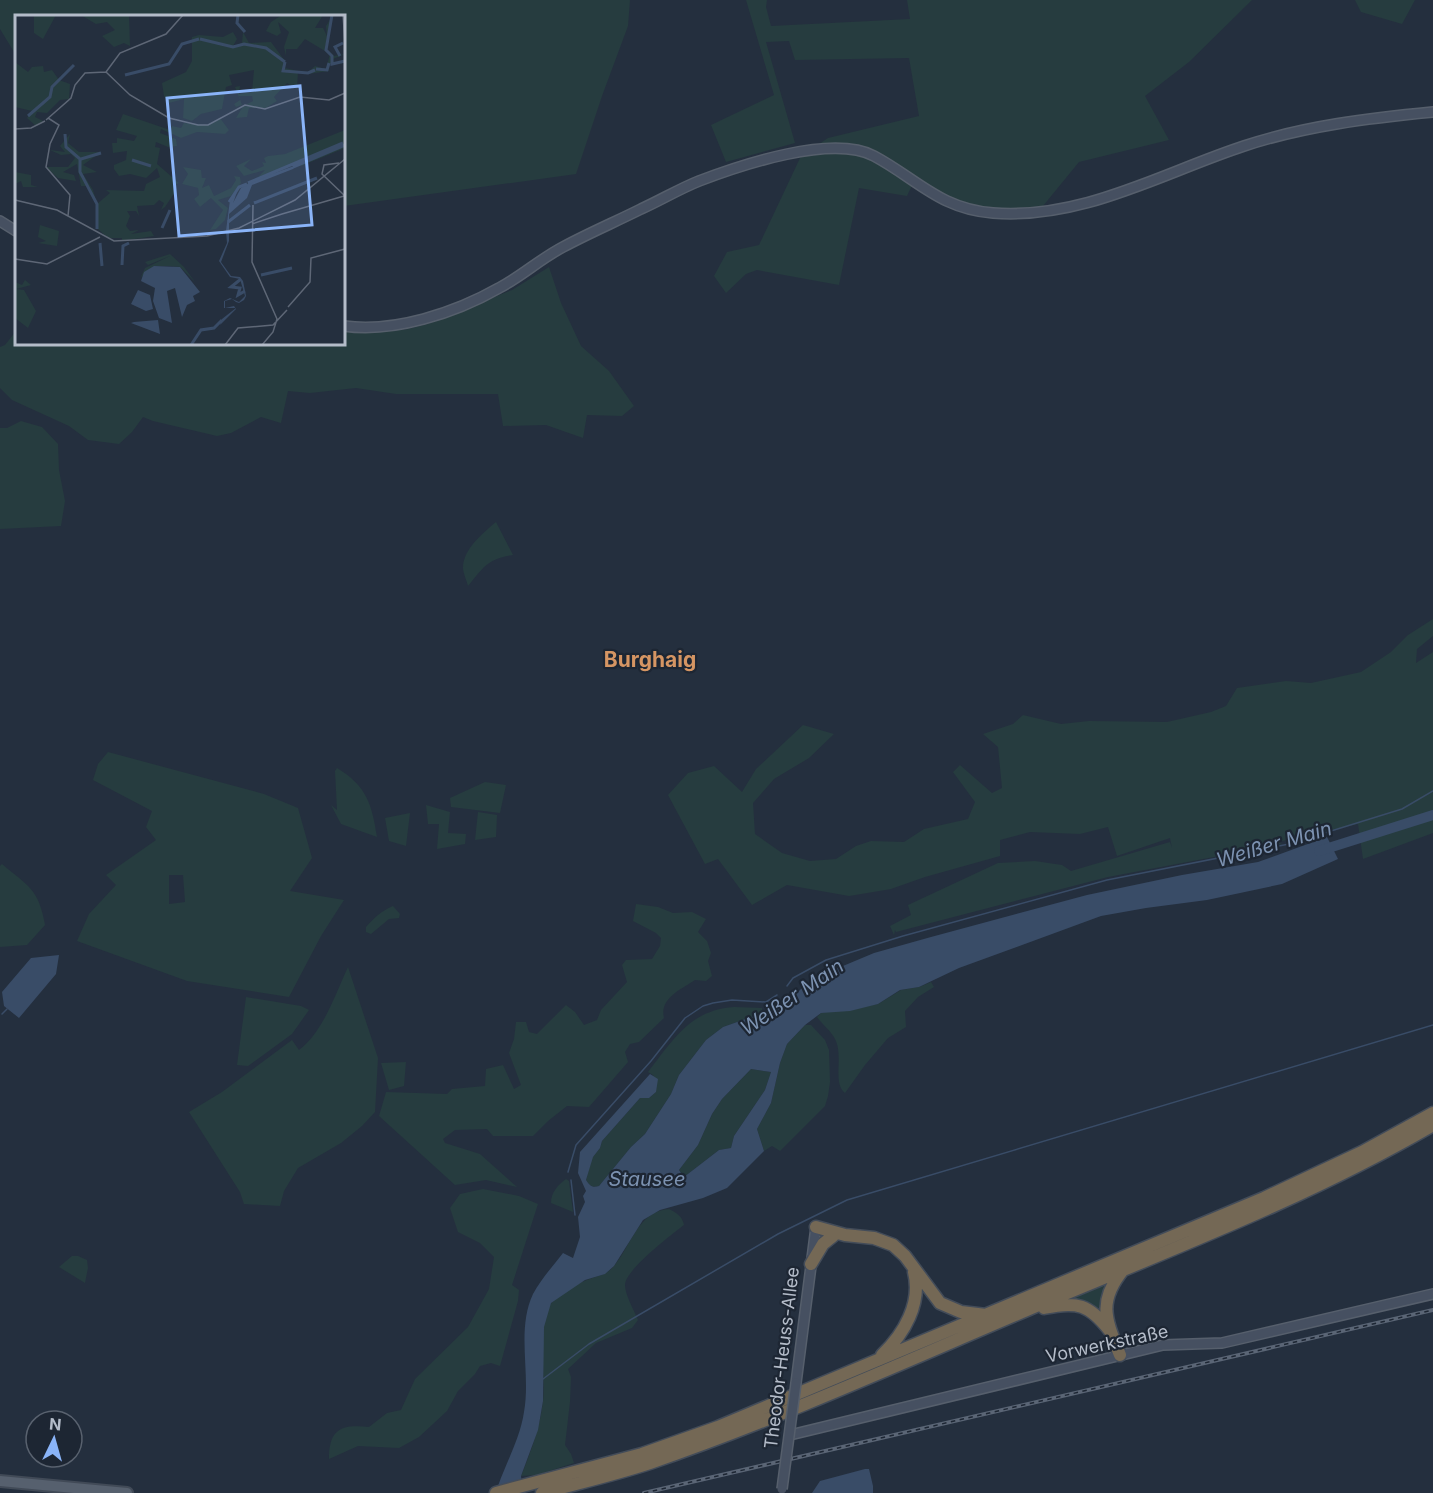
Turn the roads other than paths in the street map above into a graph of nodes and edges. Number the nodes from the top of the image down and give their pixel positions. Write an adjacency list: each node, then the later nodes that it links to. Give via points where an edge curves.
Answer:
1 (1433, 112): 4 (street, via 1279,136 1224,152 1084,204 1035,213 961,208 933,195 873,155 855,150 782,155 695,183 562,247 500,288 452,309 406,325)
2 (0, 221): 3 (street)
3 (15, 230)
4 (345, 326)
5 (1433, 1113): 14 (highway, via 1304,1181)
6 (1433, 1125): 11 (highway, via 1317,1186)
7 (816, 1231): 8 (highway); 9 (street, Theodor-Heuss-Allee)
8 (839, 1235): 9 (highway, via 823,1245); 10 (highway, via 883,1240 905,1256)
9 (811, 1264): 19 (street, Theodor-Heuss-Allee, bridge)
10 (913, 1268): 14 (highway, via 940,1303 961,1312); 17 (highway, via 916,1283 911,1313 898,1340)
11 (1123, 1270): 13 (highway); 15 (highway, via 1107,1295)
12 (1433, 1294): 16 (street, Vorwerkstraße, via 1221,1343 1163,1345)
13 (1023, 1312): 15 (highway, via 1078,1305 1094,1312); 18 (highway)
14 (987, 1315): 17 (highway)
15 (1110, 1331): 16 (highway)
16 (1120, 1355): 19 (street, Vorwerkstraße)
17 (878, 1360): 18 (highway)
18 (716, 1433): 21 (highway)
19 (790, 1435): 22 (street, Theodor-Heuss-Allee, bridge)
20 (0, 1481): 23 (main road)
21 (565, 1481): 24 (highway); 25 (highway)
22 (782, 1491)
23 (127, 1493)
24 (496, 1493)
25 (542, 1493)

